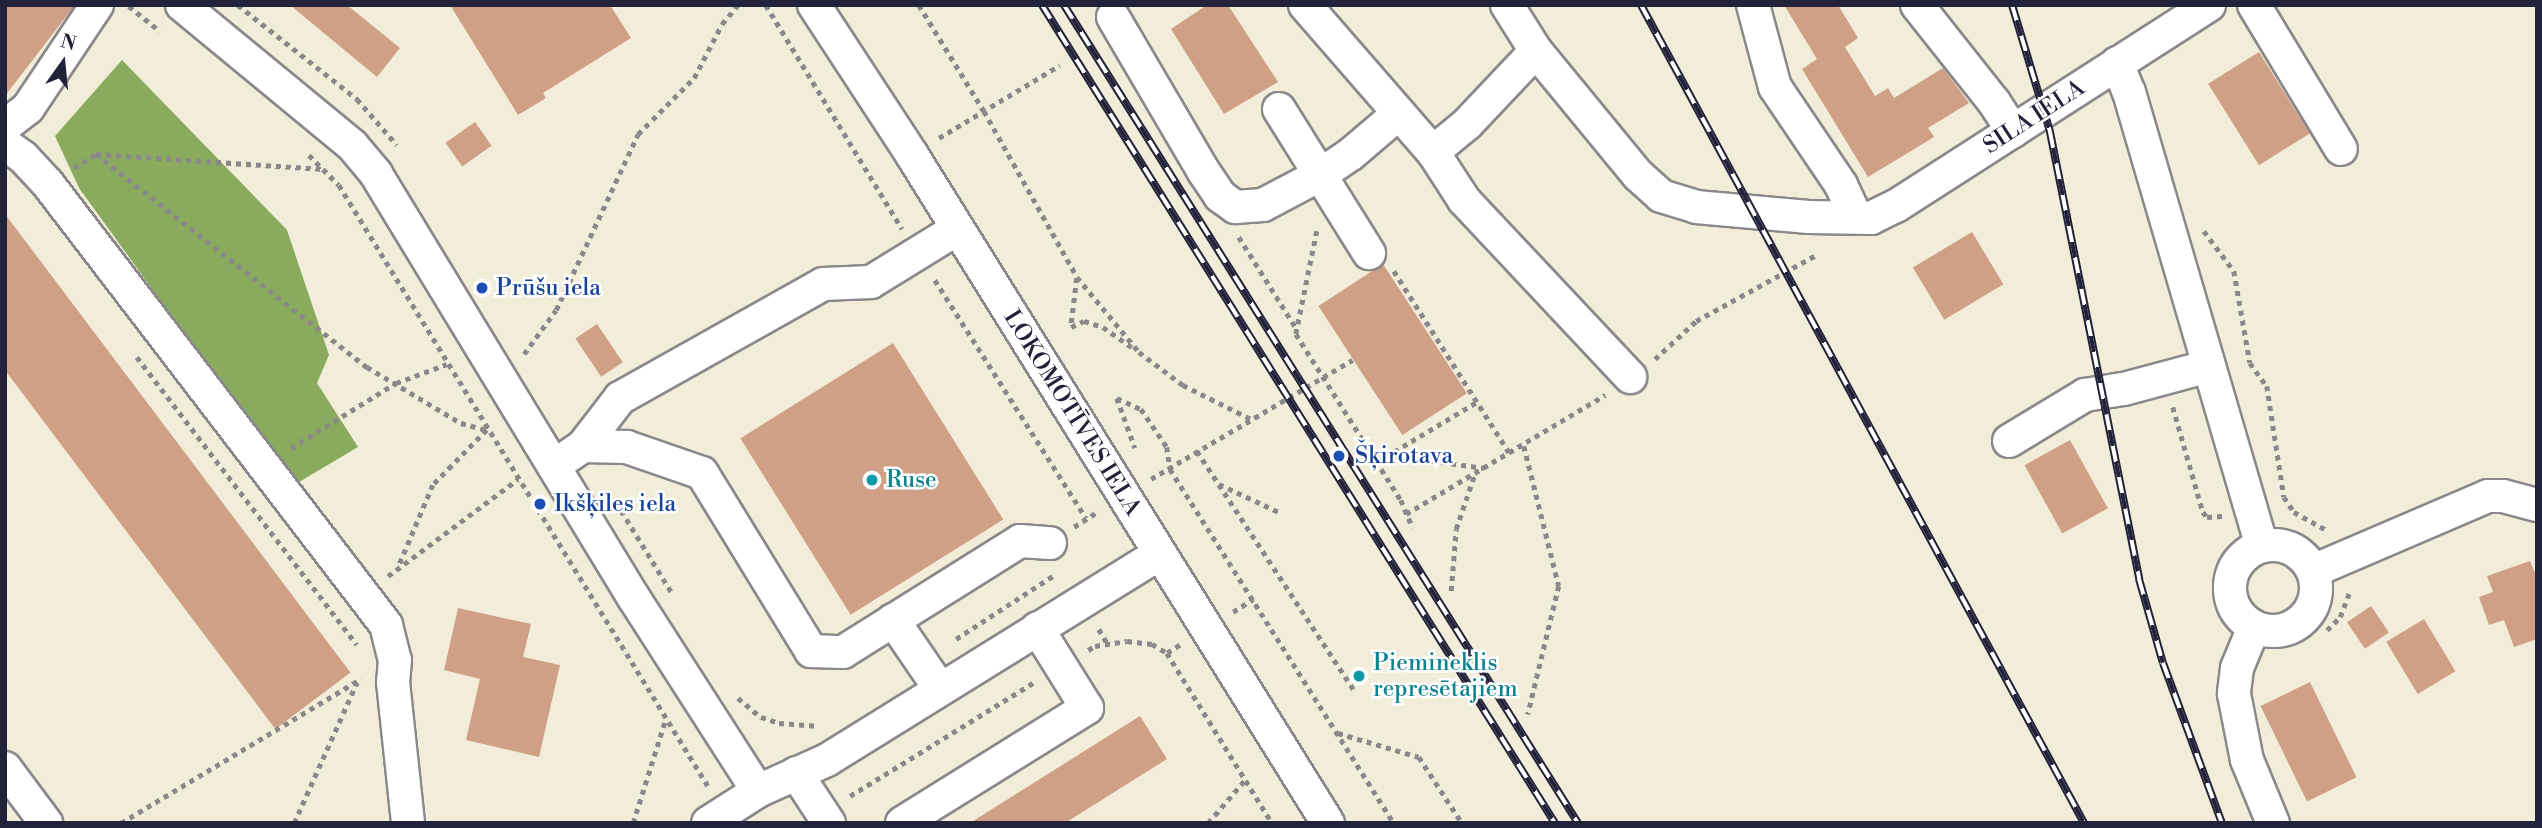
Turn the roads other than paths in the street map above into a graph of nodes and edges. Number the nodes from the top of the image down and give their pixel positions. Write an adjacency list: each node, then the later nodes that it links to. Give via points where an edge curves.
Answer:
1 (97, 5): 15 (street, via 28,108)
2 (182, 5): 27 (street, via 364,159)
3 (814, 5): 21 (street, LOKOMOTĪVES IELA)
4 (1305, 5): 14 (street)
5 (1507, 5): 11 (street, SILA IELA)
6 (1753, 5): 20 (street, via 1775,87 1841,185)
7 (1917, 5): 16 (street)
8 (2209, 5): 12 (street, SILA IELA)
9 (2254, 5): 17 (street)
10 (1117, 9): 19 (street, via 1220,196 1235,206 1263,205)
11 (1536, 51): 18 (street, via 1467,124); 20 (street, SILA IELA, via 1638,175 1661,196 1696,207)
12 (2117, 63): 16 (street, SILA IELA); 23 (street)
13 (1279, 109): 19 (street)
14 (1398, 114): 18 (street); 19 (street)
15 (8, 124): 42 (street, via 23,157 386,625 395,660 393,682)
16 (2013, 131): 20 (street, SILA IELA, via 1896,206 1871,218)
17 (2340, 149)
18 (1433, 152): 24 (street, via 1464,200)
19 (1323, 181): 22 (street)
20 (1856, 217)
21 (957, 229): 26 (street, via 871,282 823,284 620,398); 31 (street, LOKOMOTĪVES IELA)
22 (1369, 253)
23 (2208, 366): 25 (street, via 2085,395); 30 (street)
24 (1630, 377)
25 (2009, 441)
26 (583, 446): 27 (street); 33 (street, via 626,447 702,473 811,651 843,652)
27 (555, 465): 39 (street)
28 (2537, 505): 32 (street, via 2488,496)
29 (1049, 543): 33 (street, via 1020,541)
30 (2262, 546): 32 (street, via 2292,549); 34 (street, via 2238,562 2231,576 2230,591 2242,618)
31 (1159, 554): 35 (street); 45 (street, LOKOMOTĪVES IELA)
32 (2313, 571): 34 (street, via 2314,604 2304,619 2276,631)
33 (893, 620): 36 (street)
34 (2254, 627): 46 (street, via 2237,668 2234,694 2246,760)
35 (1037, 628): 36 (street); 44 (street, via 1087,708)
36 (940, 689): 38 (street, via 827,760)
37 (5, 768): 41 (street)
38 (796, 774): 39 (street); 40 (street)
39 (758, 791): 43 (street)
40 (822, 812)
41 (46, 823)
42 (408, 823)
43 (708, 823)
44 (902, 823)
45 (1328, 823)
46 (2273, 823)

